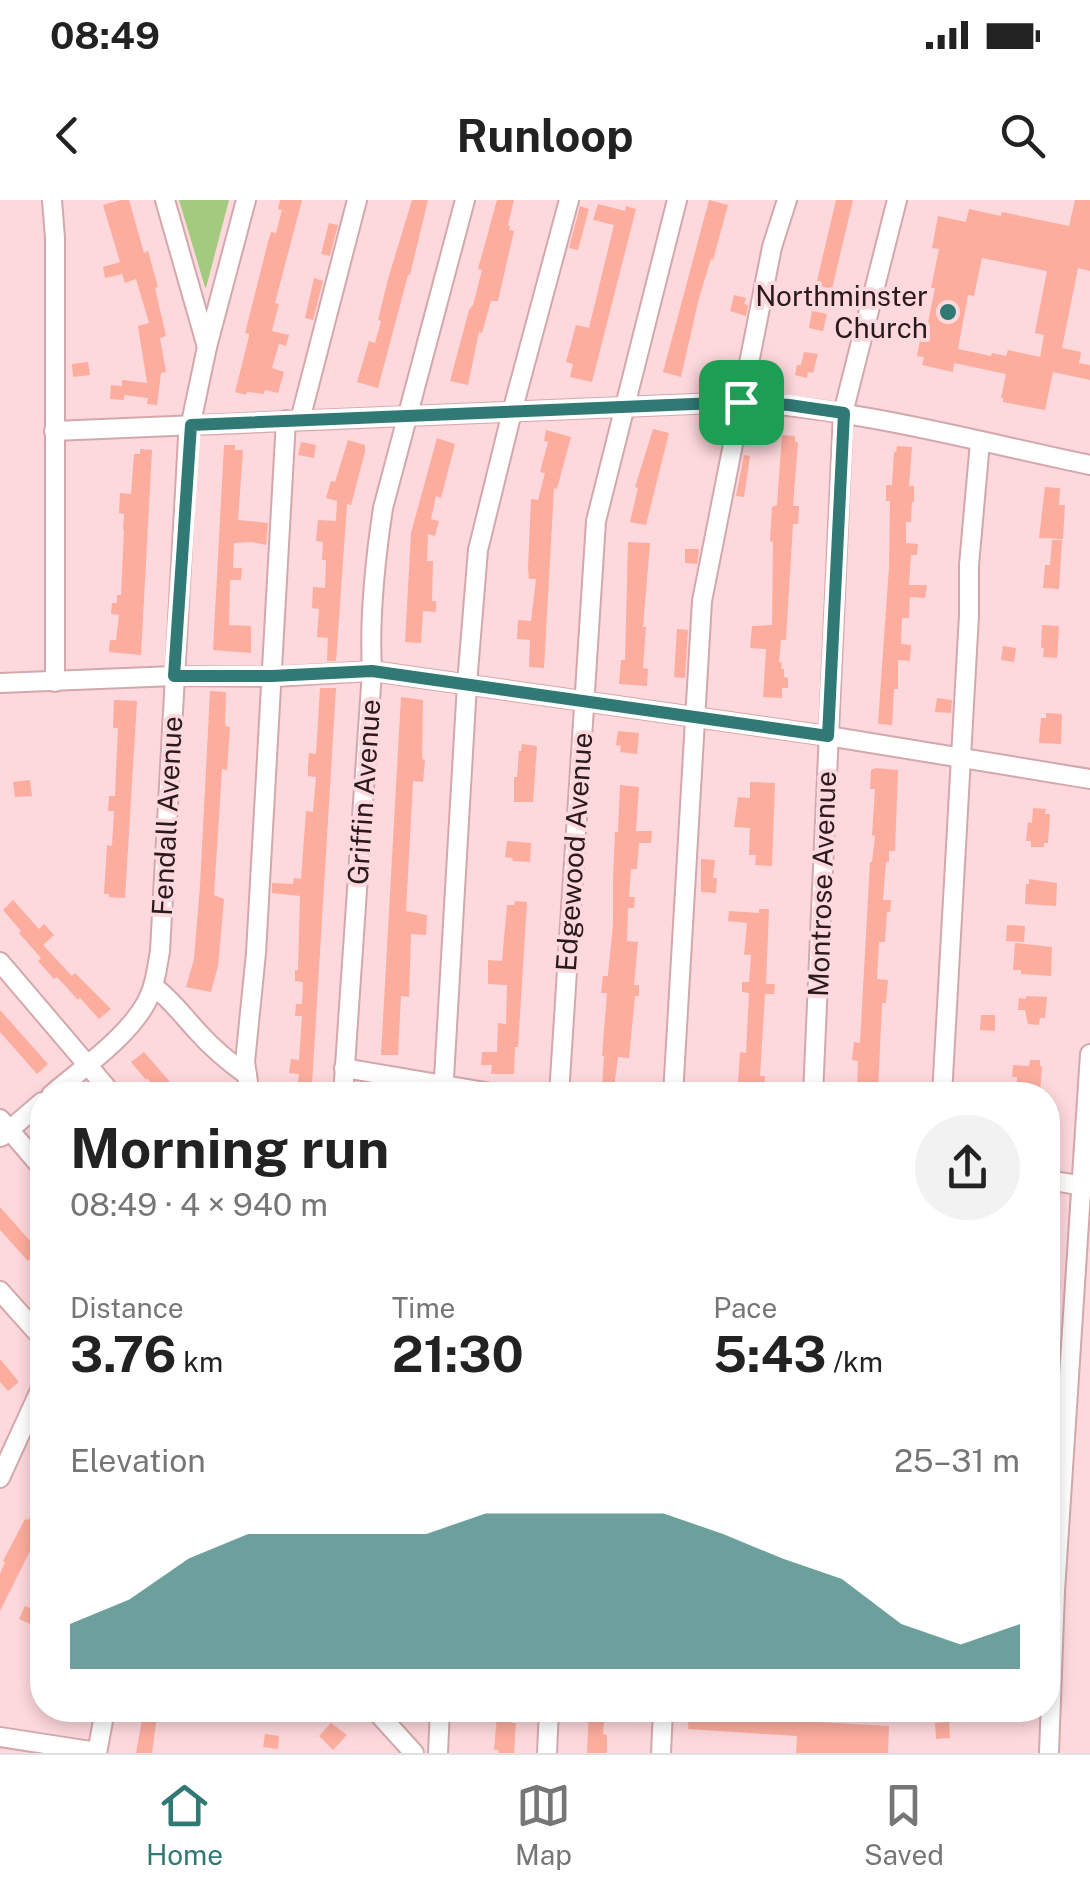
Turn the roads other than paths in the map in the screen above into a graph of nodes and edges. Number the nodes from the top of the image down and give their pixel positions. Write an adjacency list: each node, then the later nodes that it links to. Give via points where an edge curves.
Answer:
1 (52, 200): 18 (street)
2 (165, 200): 10 (street)
3 (246, 200): 10 (street, Fendall Avenue)
4 (358, 200): 16 (street)
5 (466, 200): 15 (street, Griffin Avenue)
6 (569, 200): 13 (street)
7 (677, 200): 12 (street, Edgewood Avenue)
8 (787, 200): 11 (street)
9 (897, 200): 14 (street, Montrose Avenue)
10 (207, 347): 17 (street, Fendall Avenue)
11 (741, 402): 12 (street); 14 (street); 28 (street, via 702,601)
12 (623, 407): 13 (street); 27 (street, Edgewood Avenue, via 596,521)
13 (512, 412): 15 (street); 26 (street, via 478,550)
14 (844, 413): 19 (street); 29 (street, Montrose Avenue)
15 (409, 416): 16 (street); 21 (street, Griffin Avenue, via 383,508)
16 (293, 420): 17 (street); 23 (street)
17 (191, 425): 18 (street); 22 (street, Fendall Avenue)
18 (54, 431): 24 (street)
19 (980, 442): 20 (street); 30 (street)
20 (1090, 465)
21 (372, 671): 23 (street); 26 (street); 36 (street, Griffin Avenue)
22 (174, 676): 23 (street); 24 (street); 33 (street, Fendall Avenue)
23 (272, 676): 37 (street)
24 (55, 682): 25 (street)
25 (0, 683)
26 (467, 684): 27 (street); 43 (street)
27 (584, 700): 28 (street); 44 (street, Edgewood Avenue)
28 (694, 716): 29 (street); 45 (street)
29 (828, 736): 30 (street); 46 (street, Montrose Avenue)
30 (962, 758): 31 (street); 47 (street)
31 (1090, 779)
32 (0, 962): 35 (street)
33 (154, 986): 35 (street, Fendall Avenue, via 129,1027); 37 (street)
34 (1090, 1054): 52 (street)
35 (86, 1065): 38 (street, Fendall Avenue); 39 (street)
36 (344, 1068): 41 (street, Griffin Avenue); 42 (street)
37 (247, 1075): 40 (street)
38 (66, 1082)
39 (101, 1082)
40 (248, 1082)
41 (343, 1082)
42 (407, 1082)
43 (443, 1082)
44 (560, 1082)
45 (673, 1082)
46 (814, 1082)
47 (943, 1082)
48 (30, 1110): 49 (street)
49 (3, 1129): 50 (street)
50 (30, 1156)
51 (1060, 1182): 52 (street)
52 (1086, 1186): 58 (street)
53 (0, 1290): 54 (street)
54 (30, 1324)
55 (30, 1406): 56 (street)
56 (5, 1449): 57 (street)
57 (0, 1478)
58 (1060, 1486)
59 (103, 1722): 67 (street)
60 (387, 1722): 68 (street)
61 (439, 1722): 69 (street)
62 (548, 1722): 70 (street)
63 (662, 1722): 71 (street)
64 (1049, 1722): 72 (street)
65 (0, 1737): 66 (street)
66 (23, 1747): 67 (street)
67 (97, 1752)
68 (414, 1753)
69 (438, 1753)
70 (547, 1753)
71 (661, 1753)
72 (1048, 1753)

